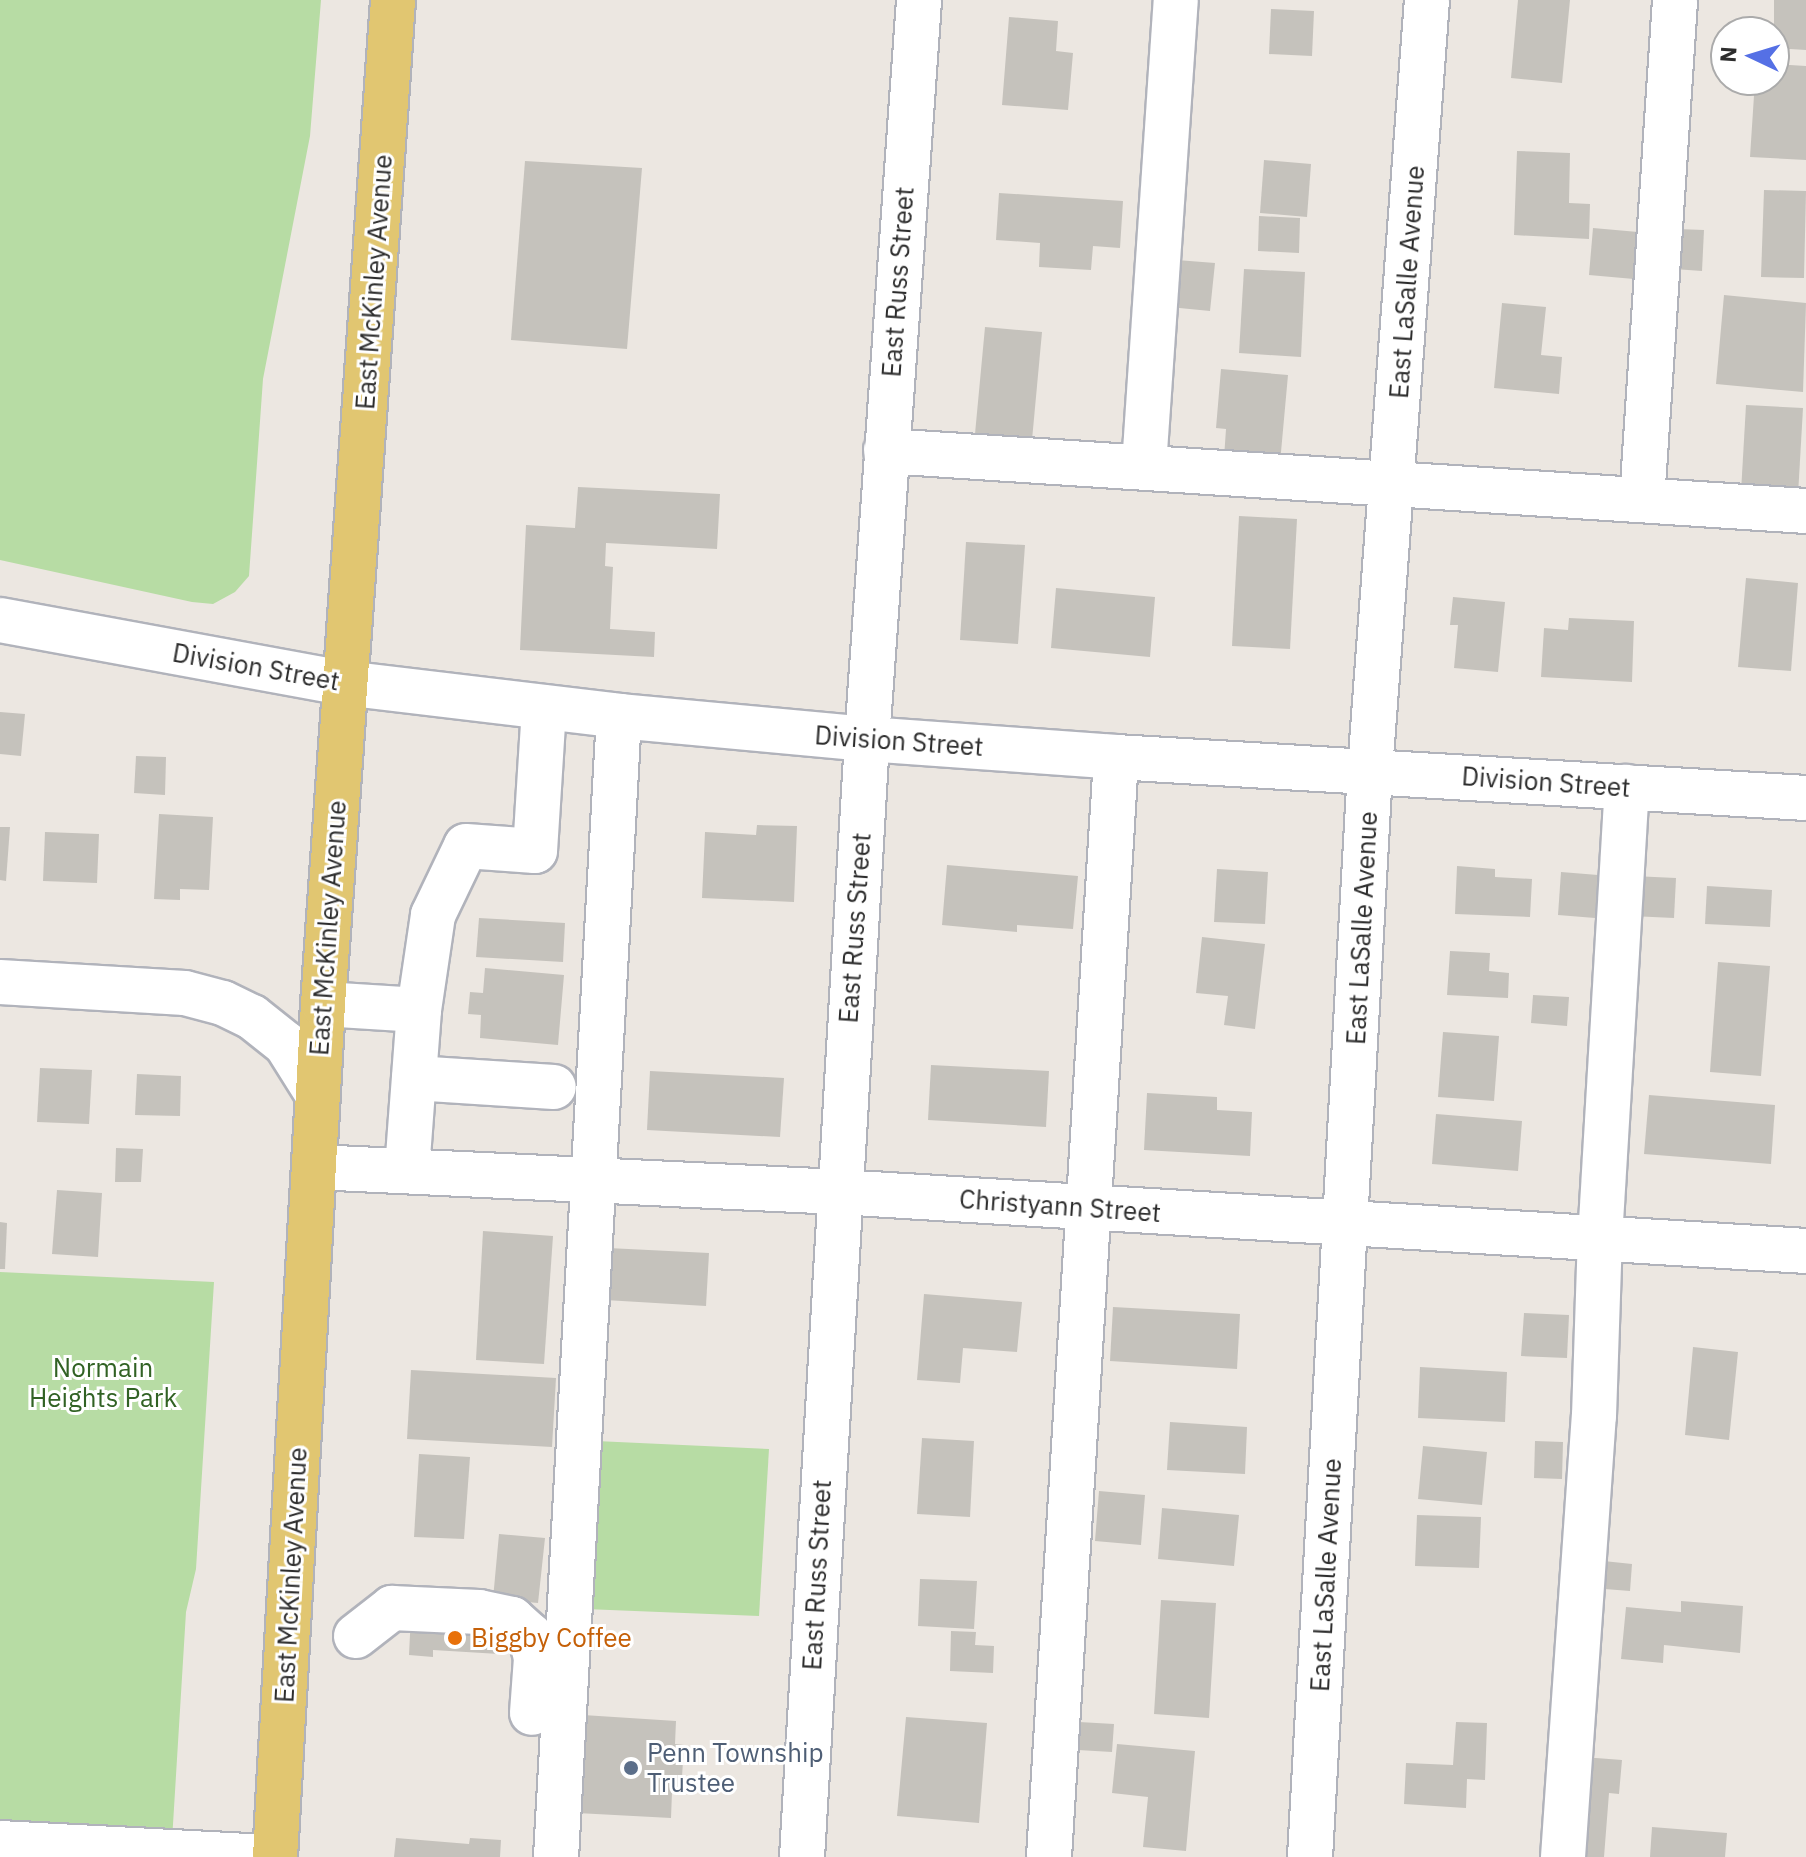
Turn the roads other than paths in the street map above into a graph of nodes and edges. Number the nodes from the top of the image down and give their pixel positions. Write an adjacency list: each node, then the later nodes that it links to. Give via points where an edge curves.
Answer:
1 (393, 0): 12 (main road, East McKinley Avenue)
2 (919, 0): 6 (street, East Russ Street)
3 (1176, 0): 7 (street)
4 (1427, 0): 8 (street, East LaSalle Avenue)
5 (1675, 0): 9 (street)
6 (886, 451): 7 (street); 15 (street, East Russ Street)
7 (1144, 466): 8 (street)
8 (1393, 484): 9 (street); 17 (street, East LaSalle Avenue)
9 (1642, 500): 10 (street)
10 (1806, 511)
11 (0, 620): 12 (street, Division Street)
12 (344, 683): 13 (street, Division Street); 21 (main road, East McKinley Avenue)
13 (544, 707): 14 (street, Division Street); 22 (street, via 535,851 466,846 433,915)
14 (619, 716): 15 (street, Division Street); 28 (street)
15 (867, 739): 16 (street, Division Street); 29 (street, East Russ Street)
16 (1116, 757): 17 (street, Division Street); 30 (street)
17 (1370, 770): 18 (street, Division Street); 31 (street, East LaSalle Avenue)
18 (1627, 787): 19 (street, Division Street); 32 (street)
19 (1806, 798)
20 (0, 982): 25 (street, via 185,993 223,1003 252,1017 286,1044)
21 (323, 1004): 22 (street); 25 (main road, East McKinley Avenue)
22 (419, 1010): 23 (street)
23 (414, 1078): 24 (street); 27 (street)
24 (554, 1087)
25 (318, 1095): 26 (main road, East McKinley Avenue)
26 (315, 1167): 27 (street, Christyann Street); 37 (main road, East McKinley Avenue)
27 (407, 1170): 28 (street, Christyann Street)
28 (592, 1180): 29 (street, Christyann Street); 38 (street)
29 (839, 1192): 30 (street, Christyann Street); 39 (street, East Russ Street)
30 (1087, 1208): 31 (street, Christyann Street); 40 (street)
31 (1346, 1224): 32 (street, Christyann Street); 41 (street, East LaSalle Avenue)
32 (1600, 1239): 33 (street, Christyann Street); 42 (street, via 1594,1416)
33 (1806, 1251)
34 (356, 1636): 35 (street, via 392,1608 512,1619 530,1635 536,1658)
35 (532, 1713)
36 (0, 1843): 37 (street)
37 (272, 1857)
38 (556, 1857)
39 (802, 1857)
40 (1049, 1857)
41 (1310, 1857)
42 (1563, 1857)

